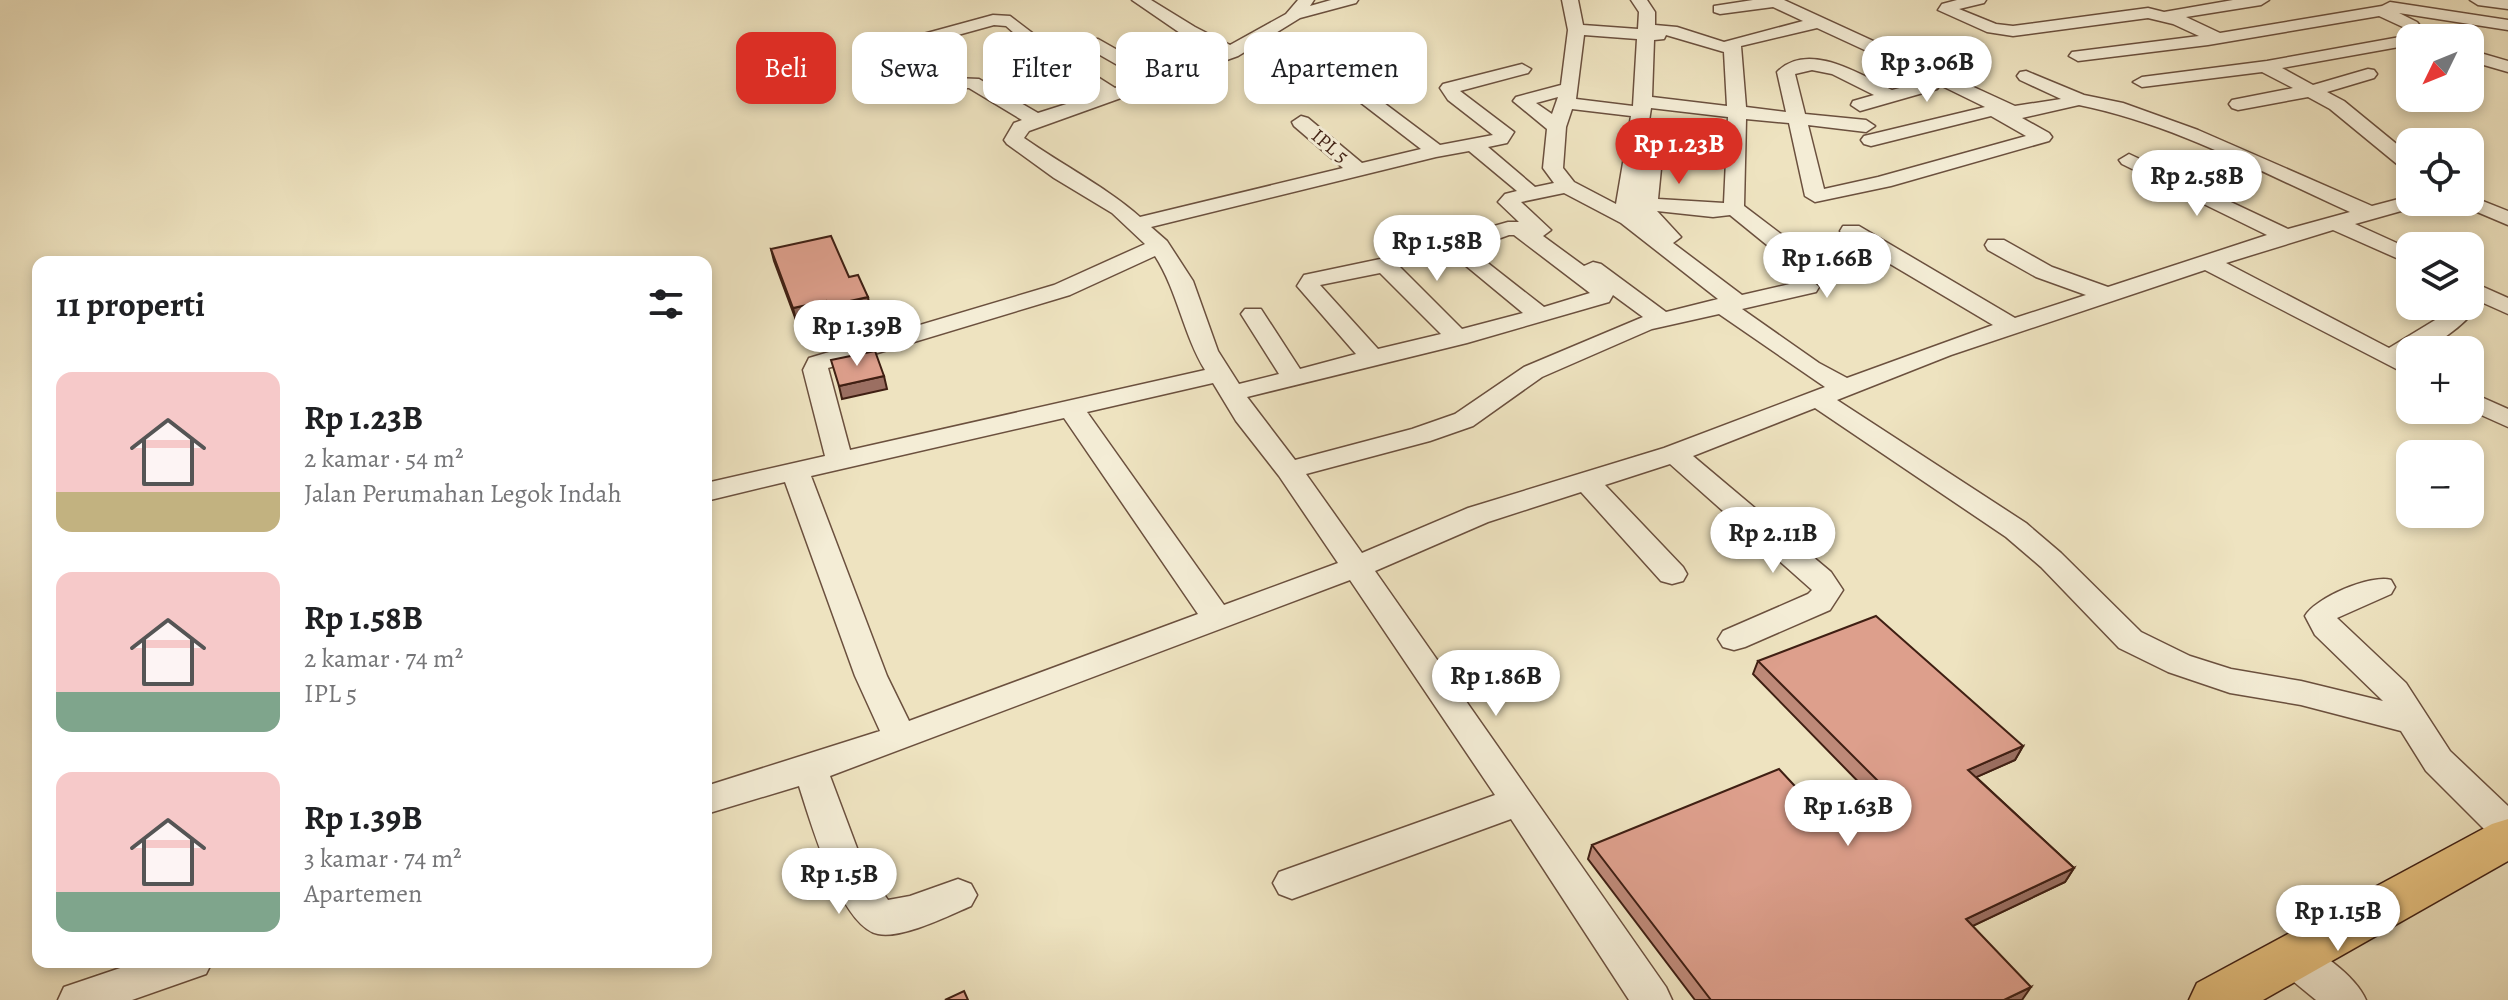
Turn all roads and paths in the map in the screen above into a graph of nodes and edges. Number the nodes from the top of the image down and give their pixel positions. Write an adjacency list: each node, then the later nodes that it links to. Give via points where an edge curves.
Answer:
1 (1140, 0): 26 (street)
2 (1350, 0): 12 (street)
3 (1570, 0): 19 (street)
4 (1639, 0): 21 (street)
5 (1649, 0): 21 (street, via 1658,15)
6 (1978, 0): 20 (street, via 1946,10 2003,30)
7 (2261, 0): 15 (street)
8 (2349, 0): 14 (street)
9 (2478, 0): 11 (street)
10 (2104, 4): 20 (street)
11 (2508, 4)
12 (1301, 7): 26 (street)
13 (1717, 7): 16 (street, via 1775,2)
14 (2382, 7): 17 (street); 18 (street); 22 (street); 23 (street, via 2434,31)
15 (2165, 16): 20 (street, via 2148,13); 22 (street)
16 (1815, 23): 25 (street, via 1735,41); 41 (street, via 2010,111)
17 (2409, 24)
18 (2508, 25)
19 (1576, 30): 21 (street); 39 (street)
20 (2037, 30)
21 (1653, 33): 25 (street, via 1675,30); 45 (street)
22 (2213, 39): 29 (street); 30 (street)
23 (2493, 41)
24 (2396, 43): 30 (street)
25 (1733, 49): 46 (street)
26 (1232, 52): 27 (street)
27 (1228, 53)
28 (1868, 55): 40 (street, via 1931,85)
29 (2078, 56)
30 (2266, 66): 35 (street); 36 (street)
31 (1522, 69): 51 (street, via 1449,88 1504,132 1500,139)
32 (2368, 74): 36 (street)
33 (2026, 76): 41 (street)
34 (1860, 82): 40 (street); 44 (street); 47 (street, via 1819,63 1794,67 1786,72)
35 (2142, 82)
36 (2314, 90): 43 (street); 53 (street)
37 (1116, 92): 38 (street)
38 (1111, 94): 48 (street); 48 (street, via 1008,20 878,52 899,76 931,73 951,83 973,83)
39 (1568, 95): 45 (street); 50 (street); 50 (street, via 1522,101)
40 (1889, 96): 44 (street)
41 (2079, 100): 63 (street, via 2116,107 2191,134)
42 (1374, 104): 52 (street)
43 (2238, 104)
44 (1860, 105): 54 (street)
45 (1647, 106): 46 (street); 62 (street)
46 (1737, 113): 47 (street); 60 (street)
47 (1797, 119): 54 (street); 54 (street, via 1815,196 1831,195)
48 (1036, 120): 66 (street, via 1021,127 1014,140)
49 (1301, 122): 56 (street, IPL 5)
50 (1557, 127): 57 (street, via 1553,168)
51 (1473, 145): 52 (street); 58 (street)
52 (1436, 151): 56 (street)
53 (2396, 153)
54 (1875, 154): 54 (street, via 2042,137 1994,110)
55 (2129, 160): 68 (street)
56 (1358, 170): 66 (street)
57 (1567, 186): 62 (street); 77 (street, via 1512,198 1509,207)
58 (1526, 188)
59 (2396, 206): 63 (street)
60 (1734, 208): 62 (street); 74 (street, via 1790,252 1778,263 1808,285)
61 (2484, 208): 64 (street)
62 (1637, 212): 74 (street)
63 (2369, 213): 65 (street)
64 (2508, 219)
65 (2336, 223): 68 (street); 71 (street)
66 (1139, 224): 70 (street)
67 (1851, 231): 79 (street)
68 (2286, 236): 72 (street)
69 (1996, 245): 73 (street, via 2044,272)
70 (1159, 246): 85 (street, via 1182,281 1206,351); 91 (street, via 1062,290 818,363 815,370)
71 (2396, 251)
72 (2208, 263): 73 (street); 82 (street)
73 (2108, 295): 79 (street)
74 (1738, 301): 77 (street); 86 (street)
75 (1253, 314): 84 (street)
76 (1540, 315): 76 (street, via 1459,251 1460,243 1520,229 1602,290 1601,297); 80 (street)
77 (1660, 319): 92 (street, via 1533,372 1464,420)
78 (2452, 320): 82 (street)
79 (2013, 327): 86 (street)
80 (1458, 338): 81 (street); 81 (street, via 1385,265 1312,280 1308,286)
81 (1372, 357): 84 (street)
82 (2388, 357): 83 (street)
83 (2396, 361)
84 (1295, 380): 85 (street)
85 (1225, 384): 87 (street); 92 (street)
86 (1830, 393): 90 (street); 101 (street, via 2016,530 2130,640 2230,681)
87 (1069, 406): 91 (street); 99 (street)
88 (2484, 407): 89 (street)
89 (2508, 419)
90 (1674, 454): 94 (street); 100 (street, via 1828,590 1819,602)
91 (839, 460): 93 (street)
92 (1289, 470): 96 (street)
93 (795, 471): 95 (street); 102 (street, via 871,676)
94 (1586, 481): 96 (street, via 1478,515); 97 (street)
95 (712, 491)
96 (1356, 567): 99 (street); 105 (street)
97 (1672, 574)
98 (2380, 587): 101 (street, via 2320,616 2394,692)
99 (1218, 619): 102 (street)
100 (1734, 639)
101 (2411, 721): 106 (street, via 2438,761)
102 (900, 738): 103 (street)
103 (810, 769): 104 (street); 109 (street, via 851,875 880,918)
104 (712, 798)
105 (1519, 801): 108 (street); 113 (street)
106 (2508, 829)
107 (2508, 838): 110 (main road)
108 (1292, 883)
109 (958, 895)
110 (2291, 956): 114 (main road); 115 (street)
111 (174, 968): 112 (street)
112 (78, 1000)
113 (1652, 1000)
114 (2215, 1000)
115 (2346, 1000)

